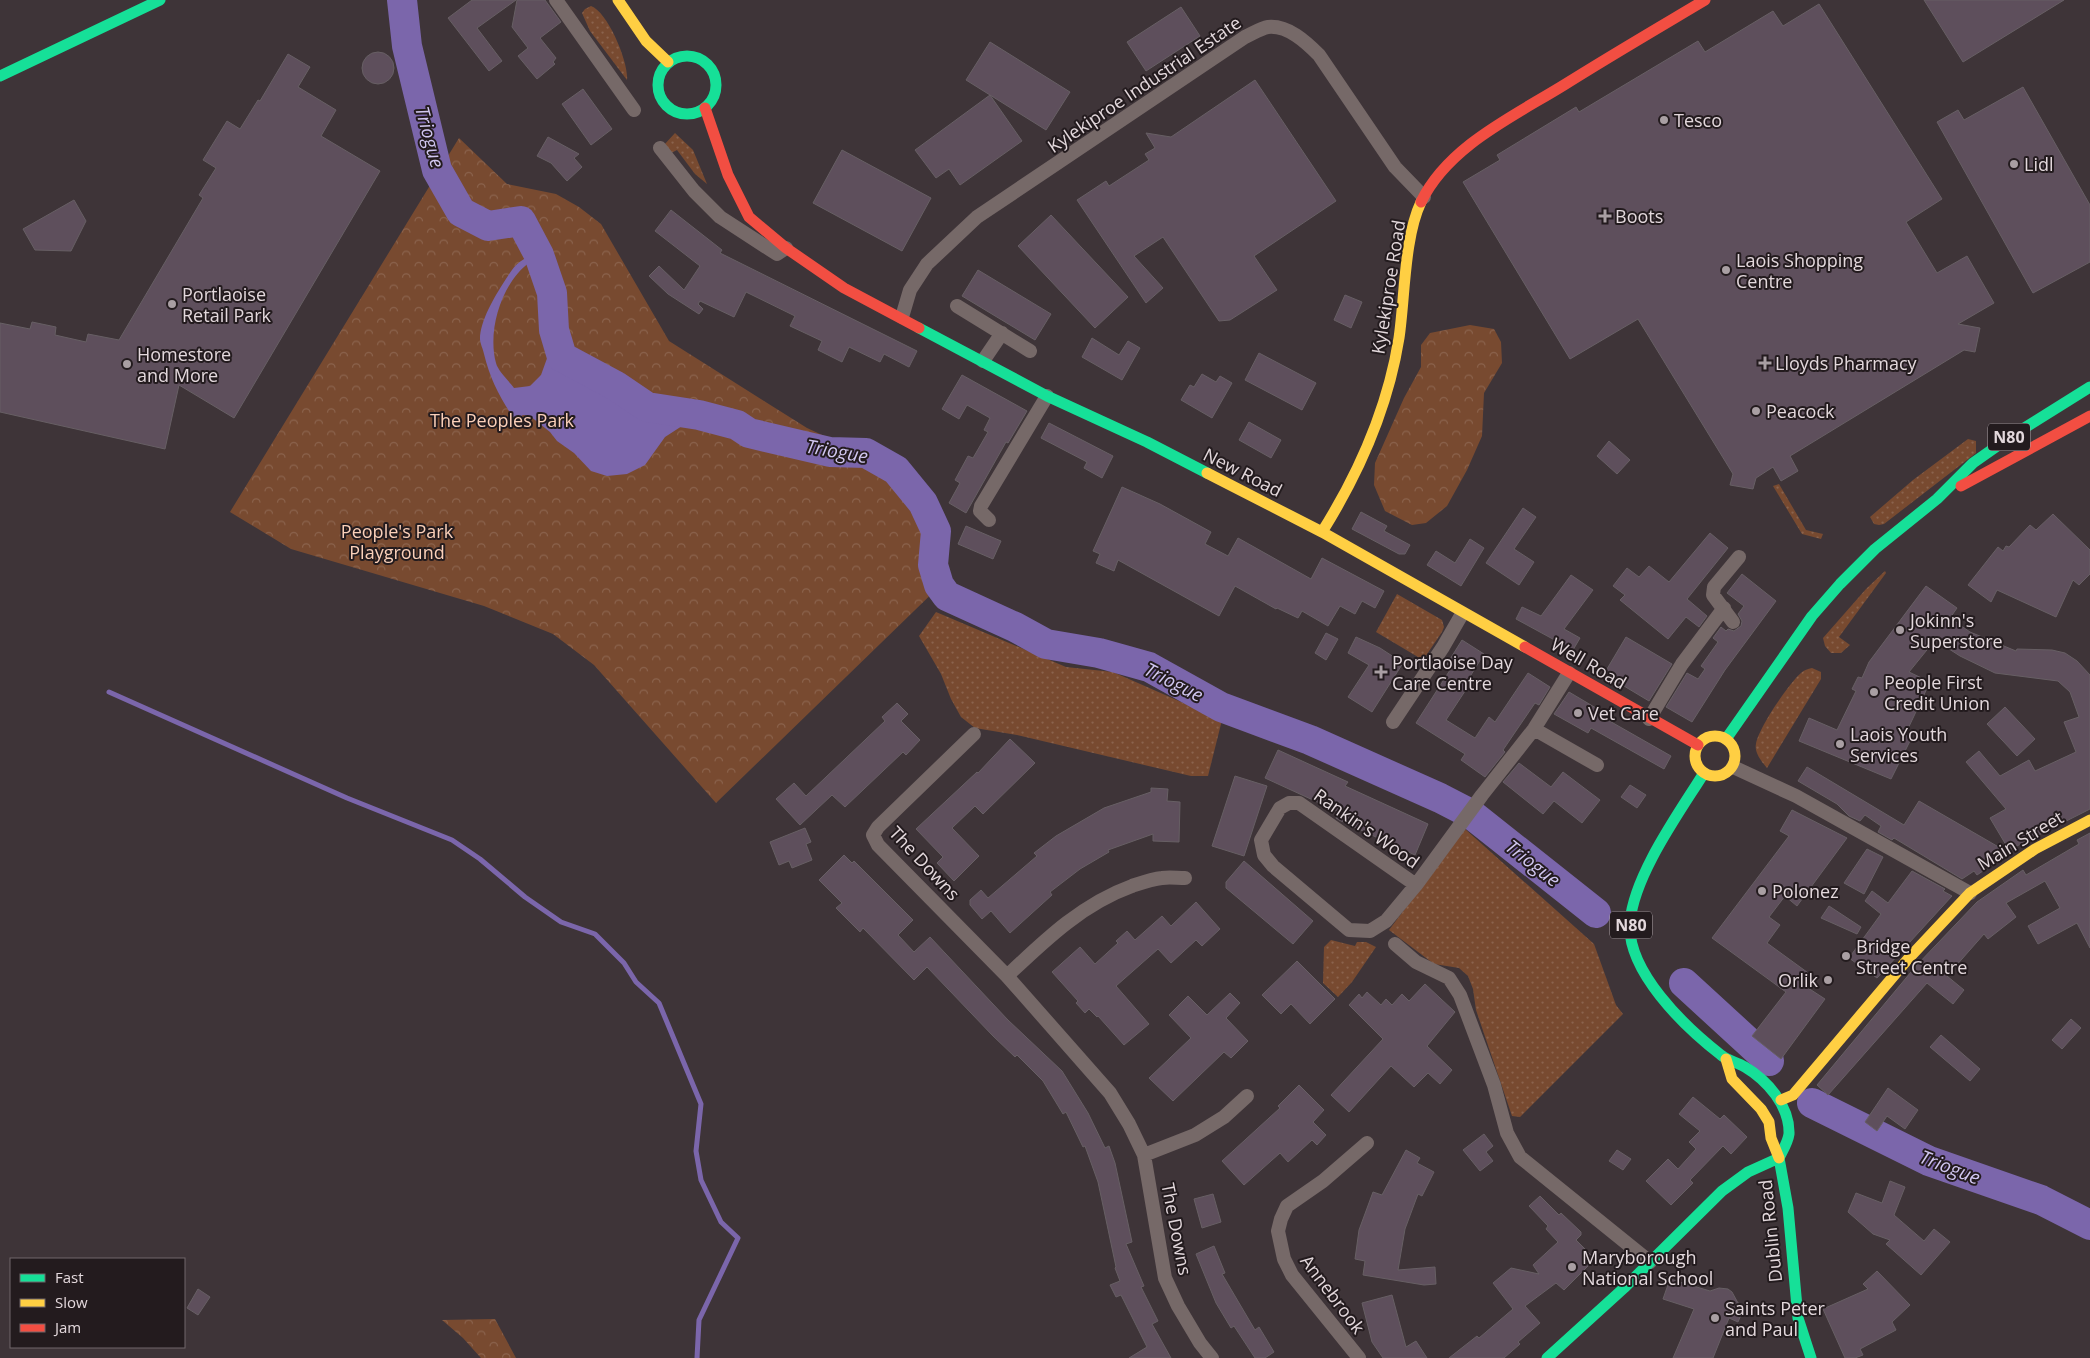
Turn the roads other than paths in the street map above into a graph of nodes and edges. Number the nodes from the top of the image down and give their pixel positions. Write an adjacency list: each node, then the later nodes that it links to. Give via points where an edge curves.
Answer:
1 (160, 0): 6 (main road)
2 (618, 0): 5 (main road, via 646,41)
3 (1705, 0): 10 (main road, Kylekiproe Road, via 1495,127 1468,147 1440,175)
4 (561, 2): 8 (street)
5 (668, 62): 7 (main road, via 692,56 712,70 716,86 711,102); 7 (main road, via 658,76 657,84 666,107 673,112 690,115)
6 (0, 76)
7 (705, 108): 11 (main road, New Road, via 728,174 749,217)
8 (634, 110)
9 (660, 148): 11 (street, via 694,192 720,217 777,254)
10 (1424, 197): 13 (street, Kylekiproe Industrial Estate, via 1395,167 1308,44 1290,31 1268,27 1245,36 977,217 927,264 910,290); 22 (main road, Kylekiproe Road, via 1412,227 1394,362 1382,408 1340,504)
11 (786, 248): 13 (main road, New Road, via 844,288)
12 (957, 306): 14 (street)
13 (902, 317): 16 (main road, New Road)
14 (1002, 333): 15 (street); 16 (street)
15 (1030, 351)
16 (983, 362): 18 (main road, New Road)
17 (2090, 387): 20 (main road, N80, via 1973,463)
18 (1047, 396): 21 (street, via 980,506 980,511); 22 (main road, New Road, via 1147,442)
19 (2090, 416): 20 (main road, N80)
20 (1937, 499): 32 (main road, N80, via 1875,549 1834,590)
21 (989, 520)
22 (1322, 532): 25 (main road, New Road)
23 (1739, 557): 24 (street, via 1714,588 1713,595)
24 (1724, 608): 26 (street); 28 (street, via 1682,664)
25 (1462, 614): 27 (main road, Well Road); 29 (street)
26 (1732, 622)
27 (1569, 673): 28 (main road, Well Road); 30 (street, Rankin's Wood)
28 (1649, 719): 33 (main road, Well Road)
29 (1394, 722)
30 (1534, 729): 34 (street); 39 (street, Rankin's Wood)
31 (974, 734): 42 (street, The Downs, via 878,826 873,835 878,845)
32 (1726, 739): 33 (main road, via 1711,737); 35 (main road, via 1735,750)
33 (1698, 746): 36 (main road, via 1695,760)
34 (1597, 765)
35 (1733, 767): 36 (main road, via 1720,776); 40 (street, via 1796,796)
36 (1704, 774): 43 (main road, N80, via 1638,892 1630,923 1631,938 1641,970 1655,993)
37 (2090, 820): 40 (main road, Main Street, via 2035,848)
38 (1185, 878): 42 (street, via 1160,878 1137,884 1094,903 1046,939)
39 (1416, 885): 39 (street, Rankin's Wood, via 1386,921 1370,930 1350,930 1273,866 1264,855 1262,840 1280,808 1289,803 1299,803)
40 (1970, 893): 45 (main road, Main Street, via 1908,959 1793,1095)
41 (1395, 944): 49 (street, via 1416,962 1448,978 1460,995 1494,1085 1507,1133 1520,1156)
42 (1007, 976): 47 (street, The Downs, via 1110,1094)
43 (1726, 1059): 45 (main road, N80, via 1745,1068); 48 (main road, N80, via 1732,1079 1761,1109 1768,1122)
44 (1247, 1096): 47 (street, via 1224,1117 1195,1135)
45 (1781, 1100): 48 (main road, via 1788,1117 1789,1135)
46 (1367, 1142): 51 (street, Annebrook, via 1323,1181 1287,1206 1278,1231 1282,1253 1292,1275)
47 (1144, 1155): 50 (street, The Downs, via 1166,1278 1195,1336)
48 (1779, 1158): 49 (main road, via 1748,1172 1722,1191); 53 (main road, Dublin Road, via 1788,1208 1798,1318)
49 (1650, 1262): 52 (main road, via 1570,1340)
50 (1212, 1358)
51 (1359, 1358)
52 (1546, 1358)
53 (1811, 1358)

